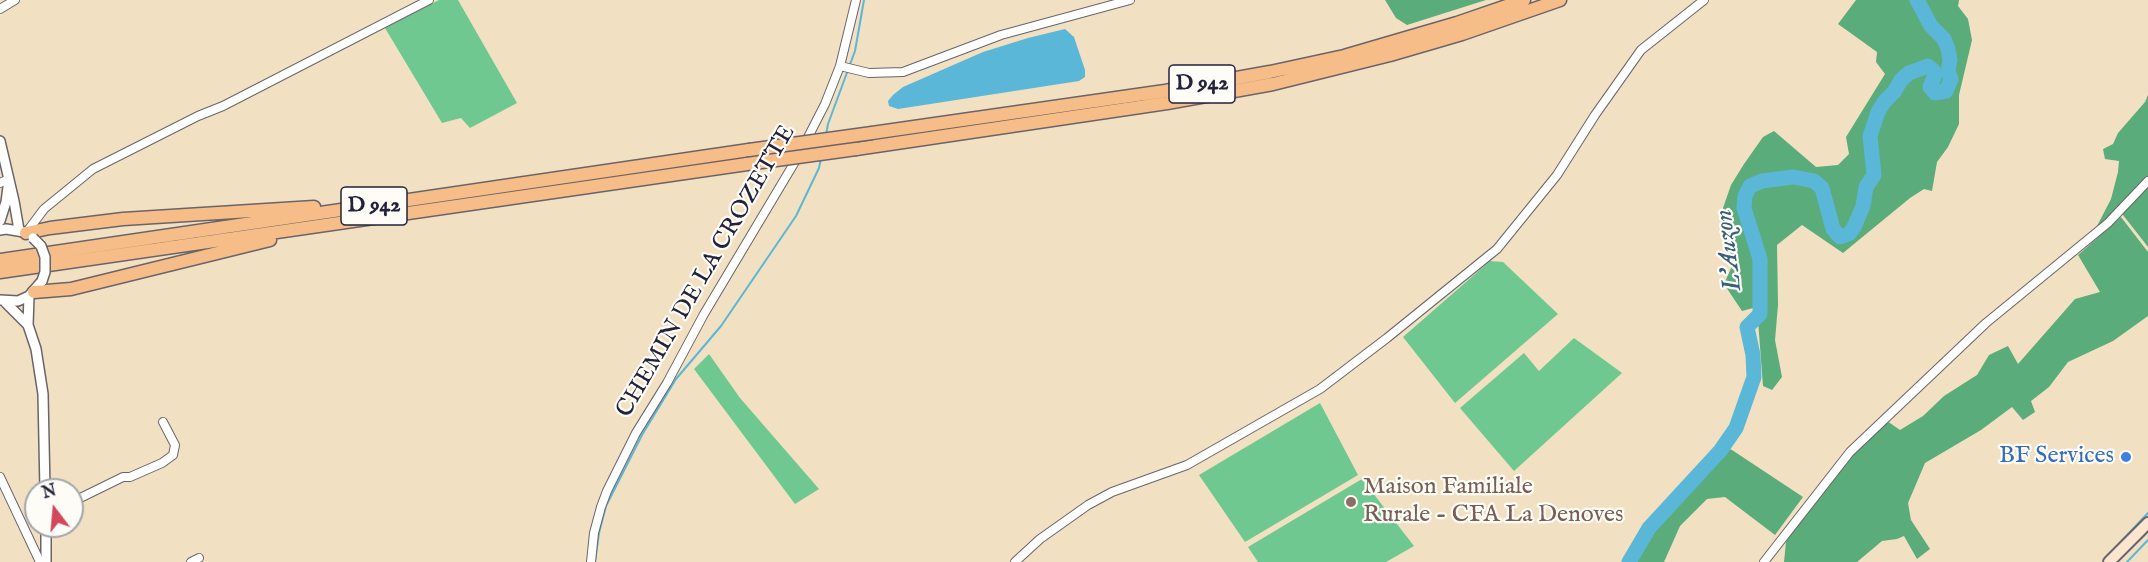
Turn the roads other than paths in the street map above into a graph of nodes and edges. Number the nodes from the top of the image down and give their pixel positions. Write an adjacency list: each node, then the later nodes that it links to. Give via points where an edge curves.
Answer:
1 (15, 0): 8 (street)
2 (429, 0): 16 (street, via 93,168 44,209)
3 (856, 0): 9 (street, CHEMIN DE LA CROZETTE)
4 (1130, 0): 9 (street, via 1001,35 903,72 869,73)
5 (1524, 0): 13 (highway, D 942, bridge, via 1356,53 1270,72 1165,91 748,150)
6 (1560, 0): 13 (highway, D 942, bridge, via 1390,56 1273,84 1167,103 747,164)
7 (1704, 0): 31 (street, via 1641,50 1557,175 1497,249 1320,389 1187,465 1112,492 1088,505 1040,539)
8 (0, 9)
9 (840, 66): 30 (street, CHEMIN DE LA CROZETTE, via 790,172 626,452 601,507)
10 (0, 141): 11 (street)
11 (4, 181): 14 (street, via 6,202); 16 (street)
12 (2148, 181): 32 (street, via 2108,223 1986,323 1850,452)
13 (386, 210): 16 (highway, D 942, via 123,219); 17 (highway, D 942); 18 (highway, D 942); 19 (highway, D 942, via 71,289)
14 (0, 221)
15 (0, 230): 16 (street)
16 (26, 234): 19 (street, bridge, via 41,246 46,266 42,281)
17 (0, 260)
18 (0, 272)
19 (31, 294): 20 (street, via 18,301); 21 (street)
20 (2, 301): 21 (street)
21 (28, 325): 24 (street, via 41,378)
22 (163, 422): 25 (street, via 175,445 173,455)
23 (0, 477): 28 (street)
24 (45, 478)
25 (84, 496)
26 (2148, 523): 33 (main road)
27 (46, 538): 29 (street)
28 (40, 562)
29 (46, 562)
30 (591, 562)
31 (1016, 562)
32 (1764, 562)
33 (2109, 562)

